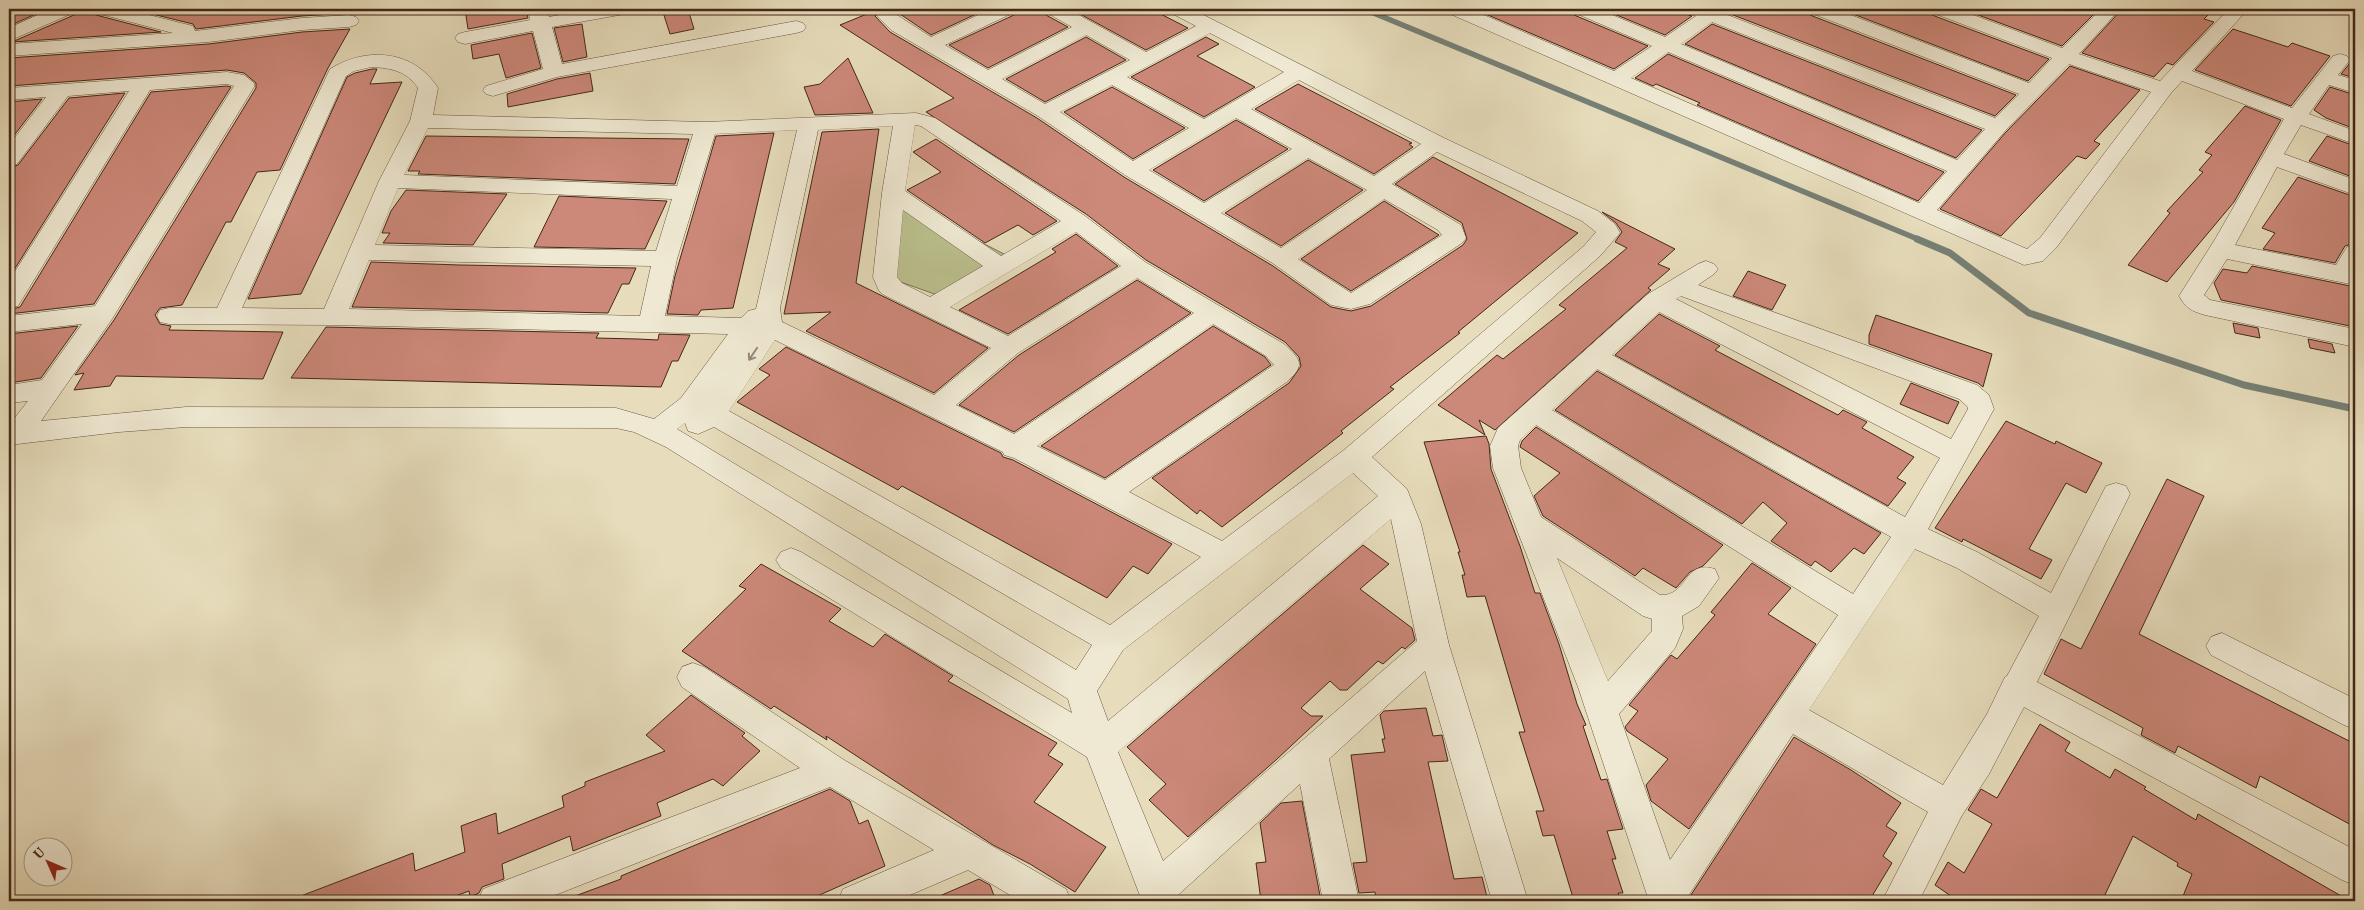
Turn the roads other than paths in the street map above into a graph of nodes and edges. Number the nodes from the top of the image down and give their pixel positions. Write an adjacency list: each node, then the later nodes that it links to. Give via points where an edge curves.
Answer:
1 (66, 9): 19 (street)
2 (103, 9): 24 (street)
3 (619, 9): 17 (street)
4 (892, 9): 27 (street, via 888,12 890,20)
5 (1006, 9): 27 (street)
6 (1054, 9): 22 (street)
7 (1178, 9): 20 (street)
8 (1455, 9): 38 (street)
9 (1582, 9): 26 (street)
10 (1818, 9): 44 (street)
11 (1940, 9): 29 (street)
12 (2111, 9): 29 (street)
13 (2239, 9): 34 (street)
14 (1709, 11): 26 (street); 52 (street)
15 (9, 12): 19 (street)
16 (303, 16): 18 (street); 24 (street)
17 (539, 16): 25 (street); 32 (street)
18 (350, 21)
19 (36, 22): 23 (street)
20 (1210, 26): 30 (street); 33 (street)
21 (796, 27): 32 (street)
22 (1086, 27): 30 (street); 37 (street)
23 (9, 35)
24 (209, 36): 28 (street)
25 (465, 38)
26 (1667, 44): 38 (street); 60 (street)
27 (929, 45): 37 (street)
28 (9, 50)
29 (2064, 56): 42 (street); 44 (street)
30 (1144, 59): 35 (street)
31 (2340, 60): 36 (street)
32 (554, 72): 43 (street)
33 (1297, 72): 46 (street); 56 (street)
34 (2179, 73): 42 (street); 48 (street)
35 (1112, 77): 47 (street); 54 (street)
36 (2325, 77): 40 (street); 48 (street)
37 (986, 79): 47 (street)
38 (1616, 79): 68 (street)
39 (144, 83): 41 (street); 80 (street); 82 (street, via 227,78 241,81 244,87)
40 (2355, 87)
41 (63, 89): 45 (street); 59 (street)
42 (2164, 89): 68 (street, via 2035,256 2017,255)
43 (493, 90)
44 (2033, 92): 52 (street)
45 (9, 94)
46 (1237, 110): 54 (street); 57 (street)
47 (1045, 112): 61 (street)
48 (2298, 117): 55 (street); 58 (street)
49 (905, 120): 51 (street); 66 (street); 69 (street, via 923,120 938,128)
50 (421, 121): 53 (street); 62 (street); 85 (street, via 428,88 408,68 393,62 363,62 350,64 337,73)
51 (809, 124): 53 (street); 87 (street)
52 (1998, 127): 60 (street)
53 (706, 128): 65 (street)
54 (1205, 128): 61 (street)
55 (2355, 138)
56 (1436, 143): 63 (street); 102 (street, via 1590,216 1608,233 1592,251)
57 (1306, 150): 63 (street); 67 (street)
58 (2272, 157): 64 (street); 70 (street)
59 (9, 159)
60 (1961, 169): 68 (street)
61 (1133, 170): 67 (street)
62 (390, 181): 65 (street); 71 (street)
63 (1380, 187): 74 (street); 74 (street, via 1446,225 1453,230 1454,238 1361,298 1351,301 1340,299)
64 (2355, 188)
65 (685, 193): 73 (street)
66 (893, 193): 75 (street); 81 (street, via 885,278 892,289)
67 (1204, 213): 74 (street)
68 (1922, 213)
69 (1077, 221): 75 (street); 76 (street)
70 (2220, 250): 78 (street); 90 (street, via 2191,296 2197,304)
71 (360, 252): 73 (street); 86 (street)
72 (2355, 252): 78 (street)
73 (665, 259): 89 (street)
74 (1282, 259)
75 (1000, 266): 81 (street)
76 (1137, 268): 83 (street); 91 (street)
77 (1706, 269): 79 (street)
78 (2349, 276)
79 (1667, 293): 92 (street); 101 (street); 101 (street, via 1925,375 1974,396 1981,408)
80 (9, 300)
81 (930, 308): 91 (street)
82 (104, 313): 88 (street); 93 (street)
83 (1211, 313): 100 (street); 103 (street, via 1275,350 1285,358 1286,368)
84 (169, 316): 85 (street)
85 (226, 316): 86 (street)
86 (333, 316): 89 (street)
87 (762, 321): 89 (street); 95 (street); 96 (street)
88 (9, 324)
89 (651, 324)
90 (2355, 338)
91 (1010, 347): 95 (street)
92 (1593, 356): 97 (street); 107 (street)
93 (50, 388): 94 (street); 98 (street)
94 (9, 394)
95 (937, 407): 100 (street)
96 (701, 409): 99 (street); 114 (street)
97 (1533, 411): 106 (street, via 1508,436 1504,446 1507,468); 112 (street)
98 (14, 434): 99 (street, via 186,417 616,418)
99 (666, 435): 119 (street)
100 (1014, 448): 103 (street)
101 (1956, 454): 107 (street)
102 (1354, 457): 105 (street); 108 (street)
103 (1107, 493): 108 (street)
104 (2116, 494): 113 (street)
105 (1397, 497): 115 (street, via 1407,524); 123 (street)
106 (1528, 523): 111 (street, via 1643,601); 120 (street)
107 (1909, 533): 112 (street); 113 (street, via 1967,560)
108 (1223, 555): 114 (street)
109 (791, 560): 123 (street)
110 (1704, 578): 111 (street, via 1686,600 1677,607)
111 (1666, 609): 120 (street, via 1668,629 1664,639)
112 (1856, 611): 121 (street)
113 (2057, 611): 118 (street)
114 (1112, 641): 119 (street)
115 (1433, 646): 124 (street); 135 (street)
116 (2222, 646): 122 (street)
117 (693, 677): 125 (street)
118 (2016, 687): 126 (street, via 1977,763); 128 (street)
119 (1081, 690): 123 (street)
120 (1602, 711): 130 (street)
121 (1790, 715): 126 (street); 130 (street)
122 (2355, 715)
123 (1100, 747): 129 (street)
124 (1311, 754): 129 (street); 134 (street)
125 (832, 772): 127 (street); 131 (street)
126 (1949, 806): 136 (street)
127 (969, 852): 132 (street); 133 (street)
128 (2355, 868)
129 (1158, 896)
130 (1667, 899)
131 (496, 901)
132 (856, 901)
133 (1053, 901)
134 (1341, 901)
135 (1510, 901)
136 (1900, 901)

